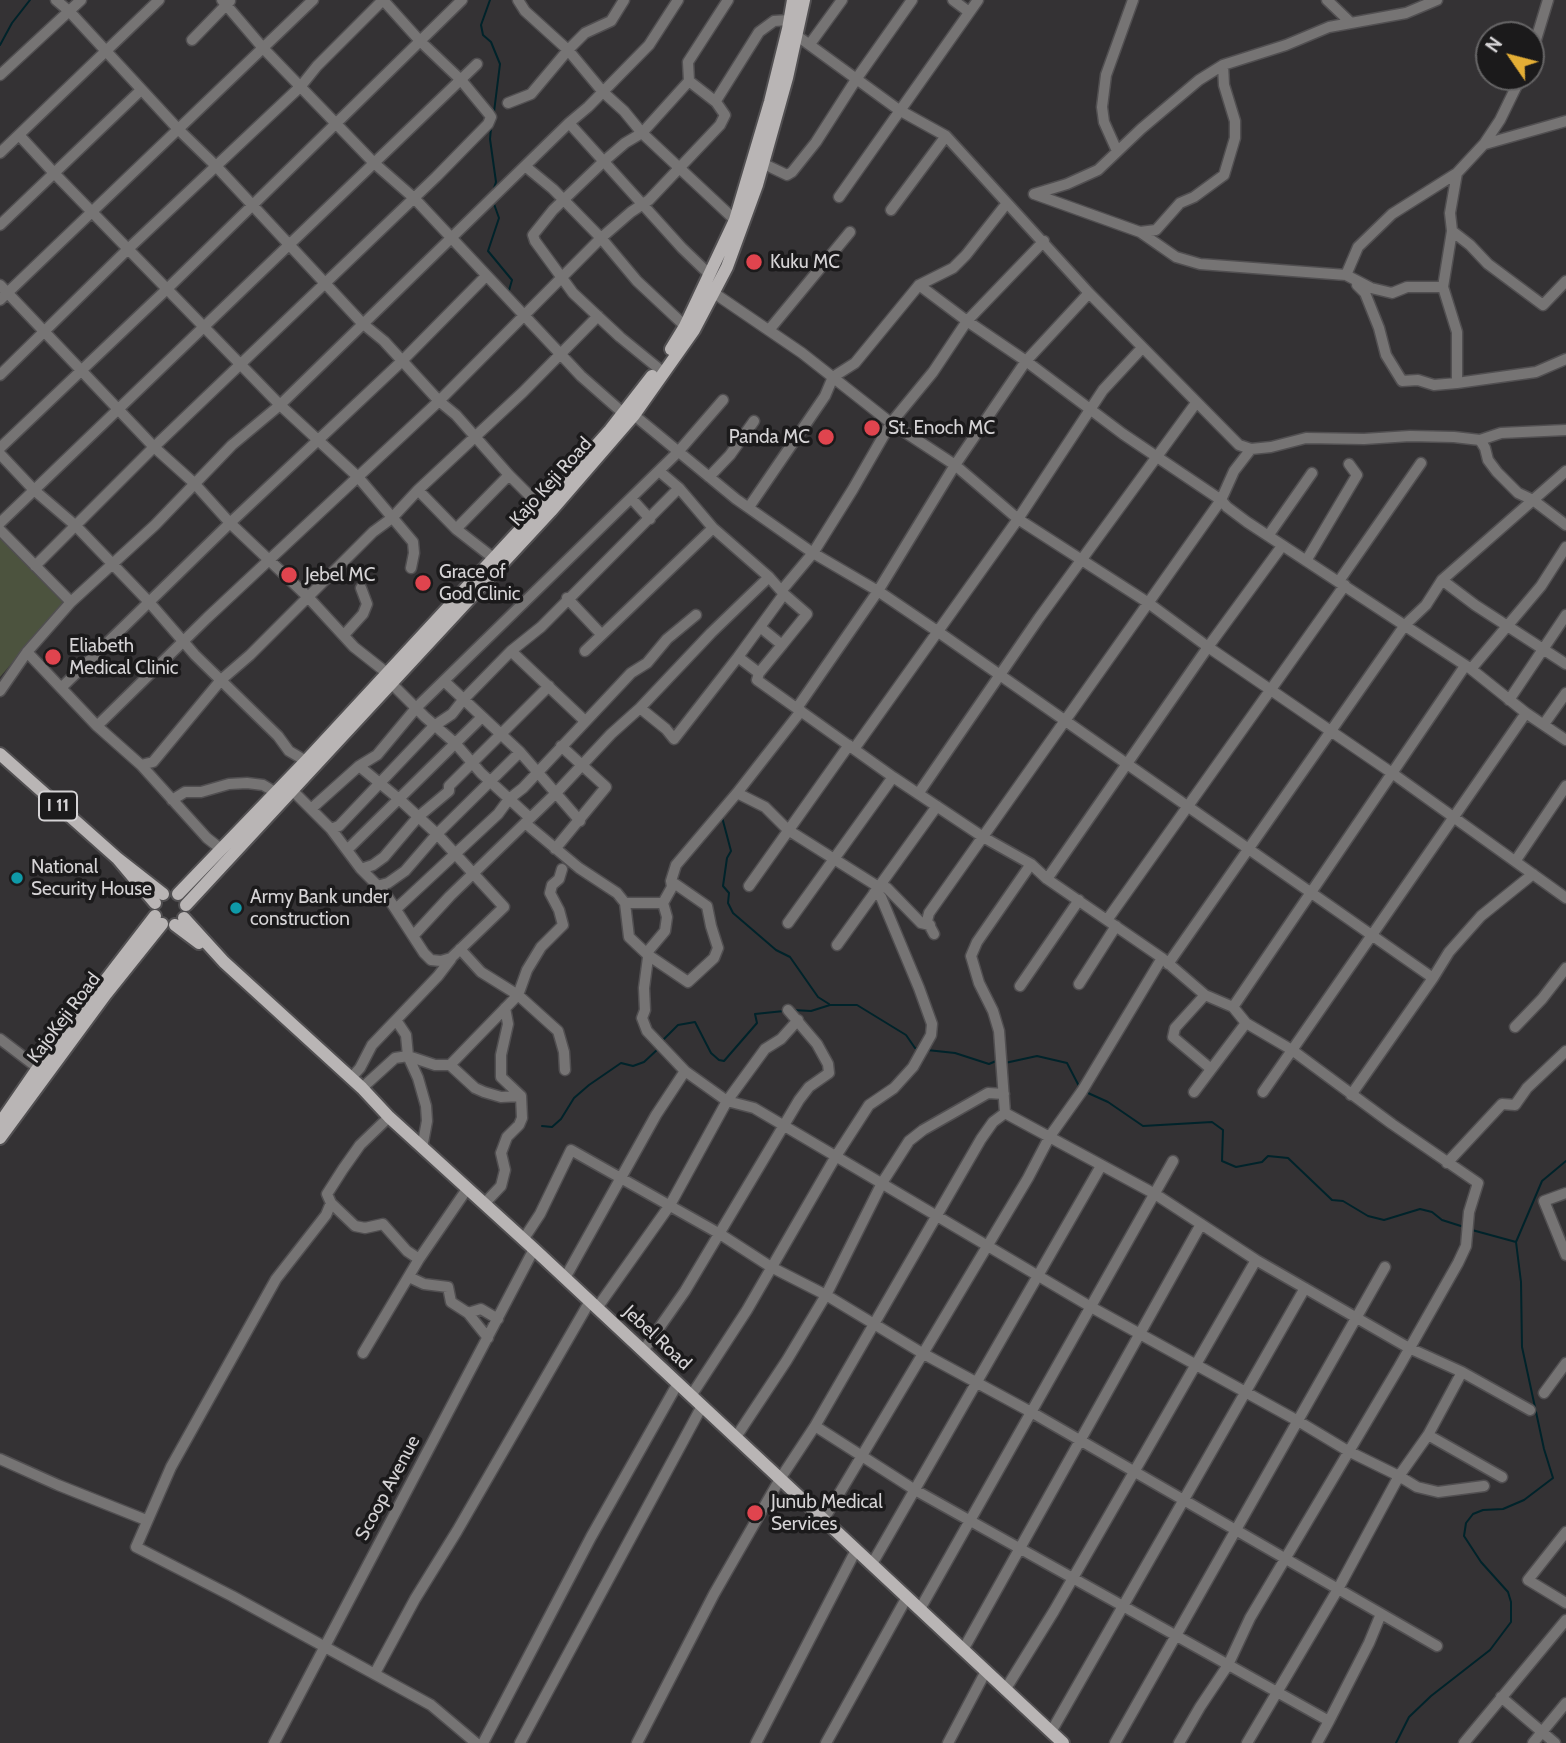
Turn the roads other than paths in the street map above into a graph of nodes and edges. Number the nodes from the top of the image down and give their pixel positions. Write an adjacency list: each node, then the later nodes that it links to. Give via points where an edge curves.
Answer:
1 (56, 0): 21 (street)
2 (81, 0): 21 (street)
3 (159, 0): 32 (street)
4 (313, 0): 30 (street)
5 (383, 0): 28 (street); 39 (street)
6 (462, 0): 28 (street)
7 (518, 0): 31 (street)
8 (625, 0): 31 (street, via 611,21 590,29)
9 (678, 0): 42 (street, via 649,45)
10 (728, 0): 38 (street, via 688,62)
11 (842, 0): 29 (street)
12 (912, 0): 36 (street)
13 (953, 0): 22 (street)
14 (978, 0): 22 (street)
15 (1133, 0): 54 (street, via 1106,75 1102,107)
16 (1326, 0): 25 (street)
17 (1437, 0): 25 (street, via 1406,13)
18 (1548, 0): 24 (street)
19 (794, 1): 23 (main road, Kajo Keji Road); 26 (main road, Kajo Keji Road)
20 (226, 2): 27 (street); 30 (street)
21 (69, 11): 32 (street); 35 (street)
22 (969, 12): 45 (street)
23 (789, 20): 43 (street, via 774,21 759,32); 64 (main road, Kajo Keji Road)
24 (1542, 21)
25 (1351, 23): 34 (street)
26 (796, 35): 29 (street); 58 (main road, Kajo Keji Road)
27 (192, 40)
28 (420, 41): 37 (street); 48 (street)
29 (810, 44): 36 (street)
30 (263, 48): 39 (street); 49 (street)
31 (568, 50): 42 (street); 44 (street, via 531,94)
32 (104, 51): 40 (street); 51 (street)
33 (477, 64): 37 (street)
34 (1223, 65): 54 (street, via 1199,80); 77 (street, via 1235,121 1224,175 1180,203 1156,230)
35 (0, 75)
36 (857, 78): 45 (street); 58 (street, via 789,175)
37 (461, 80): 57 (street); 66 (street, via 490,121)
38 (689, 81): 43 (street); 50 (street)
39 (301, 86): 48 (street); 59 (street)
40 (141, 90): 49 (street); 62 (street)
41 (1514, 91): 53 (street)
42 (603, 92): 47 (street); 50 (street)
43 (716, 102): 61 (street, via 724,111 720,125)
44 (508, 103)
45 (900, 110): 52 (street); 65 (street)
46 (1566, 121): 53 (street)
47 (569, 123): 56 (street); 60 (street)
48 (337, 124): 57 (street); 70 (street)
49 (178, 129): 59 (street); 72 (street)
50 (642, 133): 56 (street); 61 (street)
51 (19, 135): 55 (street); 62 (street)
52 (946, 136): 68 (street); 71 (street)
53 (1484, 144): 63 (street)
54 (1117, 152): 77 (street, via 1098,170 1034,194)
55 (0, 153)
56 (603, 162): 67 (street); 69 (street)
57 (374, 163): 66 (street); 81 (street)
58 (764, 164): 64 (main road, Kajo Keji Road)
59 (216, 166): 70 (street); 82 (street)
60 (525, 166): 67 (street); 78 (street)
61 (678, 169): 69 (street); 73 (street)
62 (54, 173): 72 (street); 74 (street)
63 (1457, 173): 75 (street, via 1450,213); 84 (street, via 1392,214 1358,247)
64 (752, 182): 73 (main road, Kajo Keji Road); 93 (main road, Kajo Keji Road, via 727,267)
65 (839, 197)
66 (414, 198): 78 (street); 88 (street)
67 (563, 202): 79 (street); 86 (street, via 533,235)
68 (1007, 203): 80 (street); 90 (street, via 953,268)
69 (643, 204): 79 (street); 83 (street)
70 (253, 205): 81 (street); 92 (street)
71 (891, 210)
72 (92, 212): 82 (street); 95 (street)
73 (736, 220): 83 (main road, Kajo Keji Road)
74 (0, 225)
75 (1452, 231): 87 (street, via 1543,305); 91 (street)
76 (850, 232): 102 (street)
77 (1140, 232): 84 (street, via 1176,257 1200,264)
78 (452, 237): 85 (street); 99 (street)
79 (601, 238): 86 (street); 100 (street, via 637,281)
80 (1044, 241): 94 (street); 98 (street)
81 (289, 245): 88 (street); 101 (street)
82 (128, 249): 92 (street); 103 (street)
83 (710, 275): 100 (main road, Kajo Keji Road)
84 (1346, 275): 91 (street, via 1392,293 1407,287); 114 (street, via 1365,293 1387,355 1402,381)
85 (486, 276): 96 (street); 108 (street)
86 (563, 276): 96 (street); 97 (street, via 573,293)
87 (1566, 281)
88 (325, 284): 99 (street); 109 (street)
89 (0, 285): 95 (street)
90 (919, 285): 98 (street); 113 (street, via 855,363)
91 (1443, 287): 114 (street, via 1457,332)
92 (167, 289): 101 (street); 111 (street)
93 (714, 293): 102 (street); 121 (main road, Kajo Keji Road, via 694,330)
94 (1089, 293): 104 (street); 107 (street)
95 (4, 296): 103 (street)
96 (524, 315): 105 (street); 116 (street)
97 (598, 316): 105 (street); 110 (street)
98 (967, 321): 107 (street); 123 (street)
99 (362, 323): 108 (street); 118 (street)
100 (685, 326): 110 (main road, Kajo Keji Road)
101 (203, 327): 109 (street); 119 (street)
102 (769, 330): 113 (street)
103 (44, 332): 111 (street); 112 (street)
104 (1142, 348): 117 (street); 120 (street, via 1103,390)
105 (561, 355): 121 (street); 125 (street)
106 (1566, 359): 114 (street, via 1536,372)
107 (1026, 361): 120 (street); 136 (street)
108 (401, 362): 116 (street); 126 (street)
109 (240, 365): 118 (street); 128 (street)
110 (658, 368): 121 (main road, Kajo Keji Road)
111 (82, 370): 119 (street); 129 (street)
112 (0, 376)
113 (833, 377): 123 (street); 150 (street, via 825,396)
114 (1457, 383)
115 (723, 400): 131 (street)
116 (439, 401): 125 (street); 141 (street)
117 (1196, 403): 130 (street, via 1239,445); 133 (street)
118 (280, 405): 126 (street); 143 (street)
119 (120, 408): 128 (street); 145 (street)
120 (1091, 411): 133 (street); 154 (street)
121 (629, 414): 131 (street); 151 (main road, Kajo Keji Road)
122 (754, 421): 142 (street)
123 (891, 423): 136 (street); 165 (street)
124 (1566, 430): 127 (street, via 1501,433)
125 (476, 438): 140 (street); 146 (street)
126 (318, 440): 141 (street); 156 (street)
127 (1480, 440): 130 (street, via 1306,438); 149 (street, via 1497,472 1518,493)
128 (155, 447): 143 (street); 158 (street)
129 (0, 448)
130 (1251, 449): 148 (street)
131 (678, 452): 137 (street); 142 (street)
132 (0, 454): 145 (street)
133 (1155, 456): 148 (street); 167 (street)
134 (1421, 463): 175 (street)
135 (1349, 464): 169 (street, via 1357,475)
136 (955, 466): 154 (street); 177 (street)
137 (659, 471): 144 (street); 147 (street)
138 (1566, 471): 149 (street)
139 (1312, 473): 162 (street)
140 (509, 475): 151 (street); 160 (street)
141 (358, 477): 152 (street); 168 (street)
142 (709, 477): 150 (street)
143 (194, 483): 156 (street); 170 (street)
144 (679, 488): 153 (street); 159 (street)
145 (34, 489): 155 (street); 158 (street)
146 (418, 490): 152 (street); 160 (street)
147 (631, 498): 153 (street); 206 (street)
148 (1221, 500): 162 (street); 183 (street)
149 (1533, 500): 157 (street); 174 (street)
150 (749, 507): 165 (street)
151 (546, 509): 166 (main road, Kajo Keji Road); 204 (main road, Kajo Keji Road)
152 (392, 518): 172 (street, via 413,542); 179 (street)
153 (650, 519): 180 (street)
154 (1018, 519): 167 (street); 189 (street)
155 (0, 523)
156 (230, 523): 168 (street); 182 (street)
157 (1566, 525)
158 (75, 526): 170 (street); 171 (street)
159 (713, 528): 173 (street); 190 (street)
160 (456, 529): 166 (street)
161 (0, 530): 171 (street)
162 (1268, 536): 163 (street)
163 (1282, 546): 169 (street); 194 (street)
164 (1566, 547): 188 (street)
165 (813, 553): 177 (street); 178 (street)
166 (492, 557): 204 (main road, Kajo Keji Road)
167 (1082, 558): 183 (street); 203 (street)
168 (270, 560): 179 (street); 192 (street)
169 (1306, 561): 175 (street)
170 (112, 565): 181 (street); 182 (street)
171 (35, 566): 181 (street)
172 (411, 568)
173 (769, 577): 178 (street); 215 (street)
174 (1442, 580): 186 (street, via 1426,605); 188 (street)
175 (1342, 583): 186 (street); 209 (street)
176 (361, 588): 191 (street, via 367,604)
177 (877, 591): 189 (street); 216 (street)
178 (783, 592): 187 (street); 193 (street, via 807,614)
179 (308, 597): 191 (street); 205 (street)
180 (567, 598): 190 (street); 196 (street)
181 (71, 602): 198 (street)
182 (149, 602): 192 (street); 208 (street)
183 (1147, 602): 194 (street); 220 (street)
184 (696, 615): 219 (street)
185 (1566, 615): 195 (street)
186 (1405, 625): 201 (street); 224 (street)
187 (760, 627): 193 (street); 199 (street)
188 (1508, 627): 195 (street); 201 (street)
189 (937, 631): 203 (street); 229 (street)
190 (600, 634): 197 (street)
191 (344, 635): 204 (street)
192 (185, 642): 205 (street); 222 (street)
193 (782, 645): 202 (street)
194 (1208, 647): 209 (street); 234 (street)
195 (1543, 650): 200 (street); 213 (street)
196 (511, 651): 207 (street); 212 (street)
197 (585, 651)
198 (27, 652): 208 (street); 210 (street)
199 (738, 657): 202 (street); 215 (street, via 674,739)
200 (1566, 664)
201 (1468, 667): 213 (street); 239 (street)
202 (759, 673): 216 (street, via 757,680)
203 (1000, 675): 220 (street); 248 (street)
204 (389, 678): 214 (street); 232 (main road, Kajo Keji Road); 244 (main road, Kajo Keji Road)
205 (221, 680): 232 (street, via 289,751); 235 (street, via 157,758)
206 (444, 681): 212 (street); 214 (street)
207 (549, 686): 219 (street); 225 (street)
208 (61, 688): 222 (street)
209 (1270, 688): 224 (street); 253 (street)
210 (0, 691)
211 (1566, 693): 221 (street)
212 (463, 700): 218 (street); 223 (street)
213 (1509, 700): 217 (street)
214 (416, 707): 223 (street); 237 (street, via 377,755)
215 (640, 708): 236 (street)
216 (799, 709): 229 (street); 246 (street)
217 (1526, 713): 221 (street); 256 (street)
218 (482, 717): 225 (street); 227 (street)
219 (585, 721): 228 (street)
220 (1067, 722): 234 (street); 262 (street)
221 (1544, 724): 226 (street)
222 (97, 726): 235 (street)
223 (434, 726): 227 (street); 242 (street)
224 (1330, 731): 239 (street); 266 (street)
225 (501, 735): 230 (street); 233 (street)
226 (1566, 740)
227 (455, 743): 233 (street); 249 (street)
228 (561, 746): 236 (street); 238 (street)
229 (852, 747): 240 (street); 260 (street)
230 (520, 752): 238 (street); 241 (street)
231 (0, 754): 286 (main road, Jebel Road / I 11)
232 (306, 761): 245 (main road, Kajo Keji Road)
233 (472, 763): 241 (street); 255 (street, via 449,791)
234 (1128, 764): 253 (street); 275 (street)
235 (141, 765): 251 (street)
236 (582, 765): 247 (street); 258 (street, via 606,787)
237 (359, 766): 242 (street); 254 (street)
238 (538, 773): 247 (street); 250 (street)
239 (1392, 773): 256 (street); 280 (street)
240 (893, 777): 248 (street); 268 (street)
241 (491, 781): 250 (street); 261 (street)
242 (381, 783): 249 (street); 259 (street)
243 (1566, 786): 269 (street)
244 (292, 790): 254 (street); 286 (main road, Kajo Keji Road)
245 (275, 792): 251 (street, via 262,785 229,784 185,792); 263 (main road, Kajo Keji Road)
246 (737, 793): 260 (street, via 765,807); 276 (street, via 676,865)
247 (555, 794): 257 (street); 258 (street)
248 (918, 794): 252 (street)
249 (400, 799): 255 (street); 265 (street)
250 (509, 799): 257 (street); 267 (street)
251 (172, 800): 263 (street)
252 (937, 806): 262 (street); 279 (street)
253 (1187, 807): 266 (street); 288 (street)
254 (311, 809): 259 (street)
255 (418, 817): 261 (street); 271 (street, via 384,857)
256 (1455, 818): 269 (street); 289 (street)
257 (527, 820): 264 (street); 273 (street)
258 (580, 821): 264 (street)
259 (331, 829): 265 (street)
260 (788, 830): 268 (street); 278 (street)
261 (437, 834): 267 (street); 277 (street, via 405,871)
262 (984, 837): 270 (street); 279 (street, via 929,913 932,930 887,888)
263 (221, 849): 286 (main road, Kajo Keji Road)
264 (555, 849): 283 (street)
265 (347, 850): 271 (street)
266 (1249, 851): 280 (street); 295 (street)
267 (455, 853): 273 (street); 285 (street)
268 (833, 859): 279 (street); 287 (street)
269 (1516, 860): 274 (street)
270 (1031, 864): 275 (street); 322 (street, via 971,956 999,1031)
271 (361, 869): 277 (street)
272 (562, 869): 300 (street, via 550,893 563,925 541,947)
273 (474, 873): 290 (street); 292 (street, via 504,907)
274 (1533, 874): 281 (street); 297 (street, via 1480,916)
275 (1047, 879): 282 (street)
276 (671, 881): 284 (street); 293 (street, via 707,906 719,948 688,982)
277 (377, 886): 285 (street)
278 (749, 886)
279 (876, 889): 291 (street); 333 (street, via 919,988 932,1024 931,1035 913,1067 869,1105)
280 (1311, 892): 289 (street); 302 (street)
281 (1566, 898)
282 (1079, 900): 288 (street); 299 (street)
283 (625, 903): 284 (street); 293 (street, via 629,937)
284 (663, 903): 293 (street, via 665,931)
285 (396, 909): 290 (street)
286 (170, 910): 314 (main road, KajoKeji Road); 318 (main road, Jebel Road); 331 (main road, KajoKeji Road)
287 (788, 923)
288 (1112, 923): 295 (street); 298 (street)
289 (1373, 935): 297 (street); 310 (street)
290 (413, 936): 294 (street, via 431,960)
291 (837, 945)
292 (460, 949): 294 (street); 300 (street, via 481,972)
293 (648, 955): 317 (street, via 642,1018 647,1031)
294 (451, 958): 305 (street)
295 (1165, 961): 301 (street); 330 (street)
296 (1566, 968): 308 (street)
297 (1433, 978): 323 (street)
298 (1079, 985)
299 (1020, 986)
300 (518, 995): 303 (street); 316 (street, via 558,1031)
301 (1205, 995): 302 (street); 315 (street, via 1175,1028 1173,1037)
302 (1234, 1007): 307 (street)
303 (505, 1008): 313 (street); 324 (street, via 508,1024 501,1077)
304 (788, 1010): 306 (street)
305 (396, 1020): 312 (street, via 406,1035); 318 (street, via 372,1045)
306 (798, 1020): 325 (street, via 765,1049); 329 (street, via 817,1044 829,1073 809,1087)
307 (1246, 1023): 310 (street); 315 (street)
308 (1515, 1027)
309 (0, 1039): 314 (street)
310 (1292, 1050): 321 (street); 323 (street)
311 (1566, 1051): 335 (street, via 1515,1105 1502,1104)
312 (408, 1056): 313 (street, via 435,1066); 319 (street, via 395,1058); 332 (street, via 426,1106)
313 (450, 1065): 324 (street, via 484,1092)
314 (38, 1068): 328 (main road, KajoKeji Road)
315 (1211, 1069): 320 (street)
316 (565, 1070)
317 (685, 1071): 325 (street); 337 (street)
318 (351, 1078): 319 (main road, Jebel Road)
319 (362, 1088): 327 (main road, Jebel Road)
320 (1194, 1092)
321 (1262, 1092)
322 (1004, 1094): 326 (street); 338 (street, via 988,1094 923,1130 909,1141)
323 (1351, 1095): 335 (street)
324 (521, 1096): 343 (street, via 520,1122 507,1136 501,1153 504,1178)
325 (727, 1101): 329 (street, via 754,1108); 344 (street)
326 (1005, 1113): 330 (street); 345 (street, via 981,1139)
327 (389, 1117): 332 (main road, Jebel Road); 342 (street, via 343,1169 327,1194)
328 (0, 1123)
329 (783, 1125): 333 (street); 347 (street)
330 (1050, 1136): 336 (street); 349 (street)
331 (0, 1138)
332 (422, 1147): 339 (main road, Jebel Road)
333 (835, 1156): 338 (street); 354 (street)
334 (1173, 1161): 341 (street)
335 (1447, 1163): 369 (street, via 1478,1183 1466,1246)
336 (1101, 1166): 341 (street); 356 (street)
337 (620, 1178): 344 (street); 348 (street, via 571,1150); 358 (street)
338 (882, 1183): 345 (street); 360 (street)
339 (467, 1189): 343 (main road, Jebel Road); 352 (street)
340 (1566, 1193): 351 (street, via 1544,1201)
341 (1155, 1194): 346 (street); 362 (street)
342 (331, 1203): 352 (street, via 355,1226 383,1224); 400 (street, via 314,1233 276,1279)
343 (484, 1205): 348 (main road, Jebel Road)
344 (670, 1205): 347 (street); 361 (street)
345 (937, 1215): 349 (street); 366 (street)
346 (1200, 1226): 353 (street); 367 (street)
347 (720, 1234): 354 (street); 370 (street)
348 (523, 1240): 350 (main road, Jebel Road)
349 (988, 1245): 356 (street); 372 (street)
350 (534, 1249): 358 (main road, Jebel Road); 365 (street, Scoop Avenue)
351 (1566, 1255)
352 (419, 1259): 357 (street)
353 (1256, 1260): 359 (street); 374 (street)
354 (771, 1267): 360 (street); 380 (street)
355 (1385, 1267): 364 (street)
356 (1038, 1275): 362 (street); 376 (street)
357 (409, 1276): 363 (street, via 424,1284 448,1287 451,1302); 371 (street)
358 (565, 1278): 361 (main road, Jebel Road)
359 (1305, 1288): 364 (street); 378 (street)
360 (826, 1294): 366 (street); 387 (street)
361 (593, 1304): 370 (main road, Jebel Road); 422 (street)
362 (1091, 1307): 367 (street); 383 (street)
363 (468, 1313): 365 (street, via 481,1309); 368 (street)
364 (1357, 1317): 369 (street); 384 (street)
365 (498, 1319): 368 (street, Scoop Avenue)
366 (873, 1324): 372 (street); 385 (street)
367 (1140, 1334): 374 (street); 388 (street)
368 (488, 1338): 417 (street, Scoop Avenue)
369 (1409, 1348): 375 (street); 389 (street)
370 (643, 1351): 377 (main road, Jebel Road)
371 (363, 1353)
372 (922, 1353): 376 (street); 390 (street)
373 (1566, 1363): 379 (street)
374 (1196, 1365): 378 (street); 392 (street)
375 (1462, 1372): 382 (street); 386 (street)
376 (977, 1381): 383 (street); 397 (street)
377 (678, 1383): 380 (main road, Jebel Road); 432 (street, via 597,1525)
378 (1245, 1392): 384 (street); 398 (street)
379 (1544, 1393)
380 (691, 1396): 381 (main road, Jebel Road)
381 (702, 1406): 387 (main road, Jebel Road); 433 (street)
382 (1530, 1410)
383 (1031, 1412): 388 (street); 401 (street)
384 (1298, 1421): 389 (street); 402 (street)
385 (815, 1426): 390 (street); 395 (street)
386 (1428, 1435): 393 (street); 394 (street)
387 (736, 1437): 395 (main road, Jebel Road)
388 (1080, 1441): 392 (street); 404 (street)
389 (1348, 1451): 393 (street); 406 (street)
390 (863, 1455): 397 (street); 399 (street)
391 (0, 1459): 400 (street)
392 (1134, 1472): 398 (street); 408 (street)
393 (1399, 1476): 396 (street, via 1438,1492); 409 (street)
394 (1502, 1477)
395 (780, 1479): 399 (main road, Jebel Road); 434 (street)
396 (1484, 1486)
397 (915, 1490): 401 (street); 407 (street)
398 (1184, 1500): 402 (street); 412 (street)
399 (824, 1519): 405 (main road, Jebel Road)
400 (146, 1520): 417 (street, via 136,1547)
401 (970, 1521): 404 (street); 413 (street)
402 (1236, 1530): 406 (street); 416 (street)
403 (1566, 1532): 411 (street, via 1528,1580)
404 (1020, 1549): 408 (street); 419 (street)
405 (856, 1550): 407 (main road, Jebel Road); 435 (street)
406 (1285, 1559): 409 (street); 420 (street)
407 (872, 1564): 410 (main road, Jebel Road)
408 (1073, 1578): 412 (street); 423 (street)
409 (1338, 1589): 414 (street); 424 (street)
410 (907, 1597): 413 (main road, Jebel Road); 436 (street)
411 (1566, 1603)
412 (1123, 1606): 416 (street); 428 (street)
413 (920, 1609): 419 (main road, Jebel Road)
414 (1381, 1614): 418 (street); 427 (street)
415 (1566, 1620): 425 (street)
416 (1176, 1636): 420 (street); 439 (street)
417 (325, 1645): 422 (street); 430 (street, Scoop Avenue)
418 (1437, 1646)
419 (963, 1650): 421 (main road, Jebel Road)
420 (1228, 1665): 424 (street); 440 (street)
421 (986, 1671): 423 (main road, Jebel Road); 437 (street)
422 (375, 1673): 431 (street, via 431,1705)
423 (1005, 1689): 428 (main road, Jebel Road)
424 (1278, 1693): 427 (street); 441 (street)
425 (1501, 1697): 429 (street); 443 (street)
426 (1566, 1703): 429 (street)
427 (1329, 1721): 442 (street)
428 (1051, 1732): 438 (main road, Jebel Road)
429 (1541, 1733): 444 (street); 445 (street)
430 (274, 1743)
431 (476, 1743)
432 (483, 1743)
433 (520, 1743)
434 (637, 1743)
435 (756, 1743)
436 (827, 1743)
437 (948, 1743)
438 (1063, 1743)
439 (1115, 1743)
440 (1179, 1743)
441 (1247, 1743)
442 (1317, 1743)
443 (1464, 1743)
444 (1533, 1743)
445 (1555, 1743)

